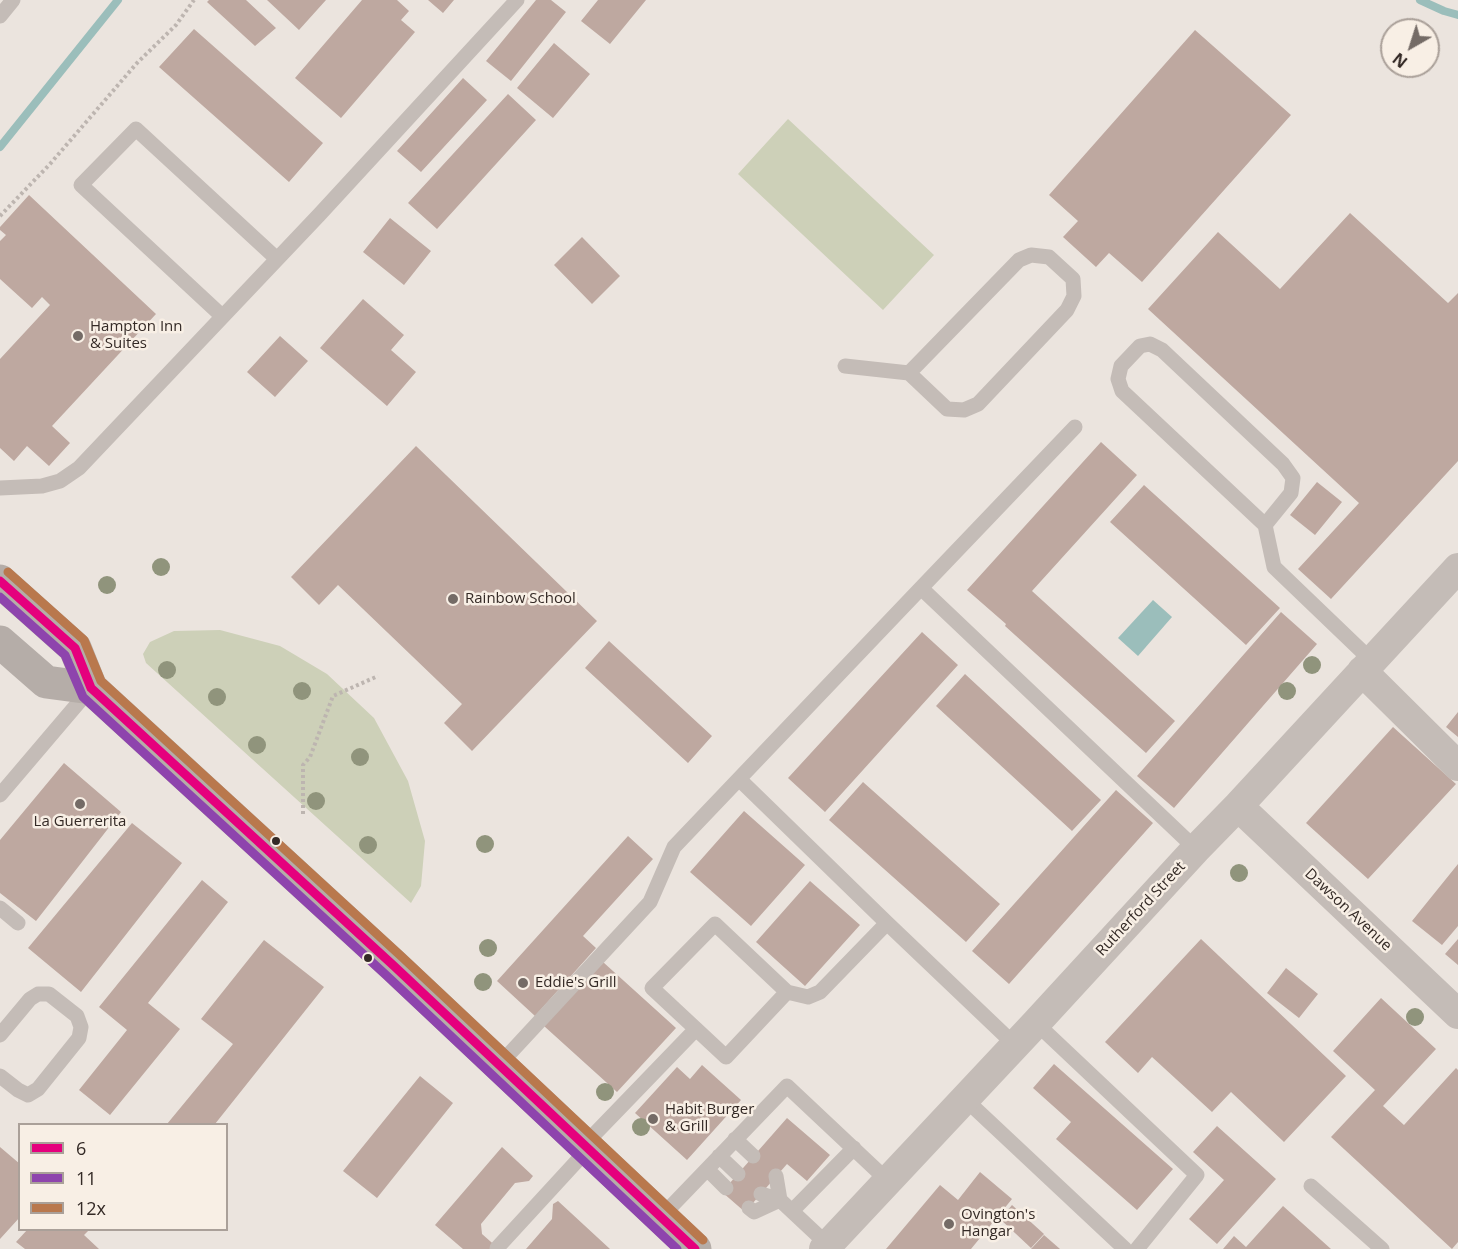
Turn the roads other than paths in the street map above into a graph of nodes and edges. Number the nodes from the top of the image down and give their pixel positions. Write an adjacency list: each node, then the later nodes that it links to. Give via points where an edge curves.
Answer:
1 (13, 0): 3 (lane)
2 (517, 0): 4 (lane)
3 (0, 16)
4 (277, 259): 5 (lane); 5 (lane, via 136,129 81,185)
5 (222, 316): 9 (lane, via 79,468 60,481 42,486)
6 (845, 366): 7 (lane)
7 (909, 373): 7 (lane, via 947,409 964,410 978,404 1067,310 1074,296 1073,279 1049,257 1031,255 1019,260)
8 (1075, 427): 13 (lane)
9 (0, 488)
10 (1265, 525): 10 (lane, via 1292,493 1293,478 1283,464 1162,350 1150,344 1140,346 1121,366 1118,379 1122,391); 15 (lane, via 1274,567)
11 (1458, 568): 15 (street, Rutherford Street)
12 (0, 581): 16 (main road, via 75,648)
13 (921, 588): 18 (lane); 21 (lane)
14 (0, 642): 16 (main road, via 46,682)
15 (1367, 666): 17 (street); 20 (street, Rutherford Street)
16 (91, 688): 19 (lane); 31 (main road)
17 (1458, 766)
18 (739, 779): 24 (lane); 31 (lane, via 674,847 650,902)
19 (0, 795)
20 (1238, 806): 21 (street, Rutherford Street); 26 (street, Dawson Avenue)
21 (1196, 849): 27 (street, Rutherford Street)
22 (0, 908): 23 (lane)
23 (18, 923)
24 (887, 923): 25 (lane, via 820,992 808,997); 30 (lane)
25 (787, 992): 28 (lane, via 726,1057); 28 (lane, via 715,924 652,988)
26 (1458, 1014)
27 (1036, 1023): 30 (street, Rutherford Street); 54 (lane, via 1197,1175)
28 (696, 1029): 35 (lane)
29 (0, 1035): 32 (lane, via 38,994 49,994 77,1016 81,1027 79,1038 38,1089 28,1095)
30 (1015, 1045): 33 (street, Rutherford Street)
31 (499, 1065): 35 (main road)
32 (0, 1076)
33 (964, 1099): 42 (street, Rutherford Street); 53 (lane)
34 (735, 1139): 36 (lane, via 787,1086); 37 (lane); 38 (lane)
35 (586, 1147): 49 (main road); 51 (lane)
36 (854, 1148): 42 (lane); 48 (lane)
37 (719, 1156): 39 (lane); 40 (lane)
38 (753, 1156)
39 (707, 1169): 44 (lane); 49 (lane)
40 (738, 1174)
41 (776, 1176): 46 (lane)
42 (887, 1180): 50 (street, Rutherford Street)
43 (1311, 1186): 55 (lane)
44 (726, 1188)
45 (761, 1194): 46 (lane)
46 (780, 1200): 47 (lane, via 754,1212); 48 (lane)
47 (749, 1208)
48 (792, 1211): 50 (lane)
49 (662, 1217): 52 (main road)
50 (826, 1247)
51 (498, 1248)
52 (695, 1249)
53 (1125, 1249)
54 (1137, 1249)
55 (1382, 1249)

